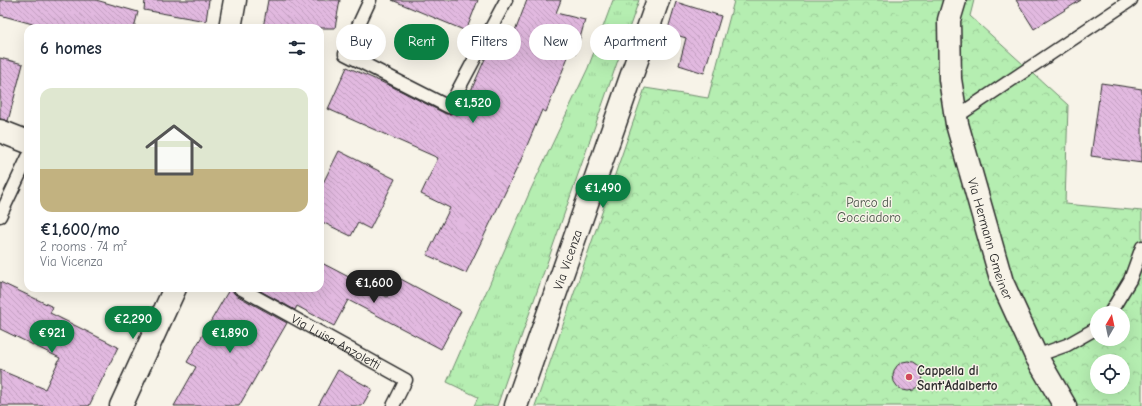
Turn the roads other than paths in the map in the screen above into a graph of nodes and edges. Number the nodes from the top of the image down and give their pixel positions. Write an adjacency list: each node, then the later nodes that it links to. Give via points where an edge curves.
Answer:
1 (235, 0): 7 (street)
2 (370, 0): 3 (lane, via 345,54 449,107)
3 (506, 0)
4 (658, 0): 21 (street, Via Vicenza)
5 (956, 0): 8 (street, Via Hermann Gmeiner, via 949,20 950,79)
6 (1132, 0): 8 (lane)
7 (231, 24)
8 (956, 117): 18 (street, Via Hermann Gmeiner, via 1002,282)
9 (0, 131): 10 (street)
10 (24, 140)
11 (24, 165): 12 (lane)
12 (0, 216)
13 (1142, 247): 16 (lane, via 1130,280)
14 (173, 292): 19 (street)
15 (247, 292): 20 (lane, Via Luisa Anzoletti, via 406,380)
16 (1114, 306)
17 (1090, 332): 18 (lane, via 1067,345)
18 (1036, 356): 22 (street, Via Hermann Gmeiner)
19 (121, 406)
20 (393, 406)
21 (516, 406)
22 (1065, 406)

